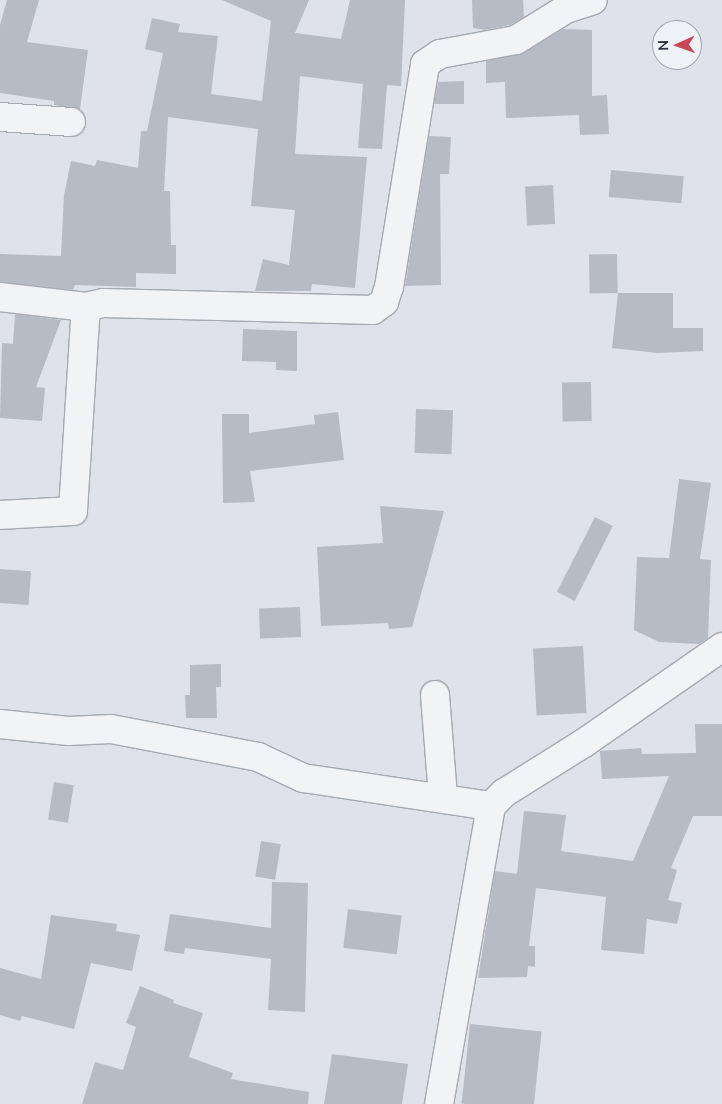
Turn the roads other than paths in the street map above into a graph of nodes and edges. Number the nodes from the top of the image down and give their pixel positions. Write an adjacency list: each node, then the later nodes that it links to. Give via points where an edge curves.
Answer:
1 (593, 0): 5 (street, via 566,8 516,40 440,54 425,64 389,288 384,302 373,310 104,303)
2 (0, 117): 3 (street)
3 (71, 122)
4 (0, 297): 5 (street)
5 (86, 307): 6 (street, via 72,512)
6 (0, 515)
7 (722, 647): 11 (street, via 584,743 504,793)
8 (435, 695): 10 (street)
9 (0, 724): 10 (street, via 70,731 111,729 258,757 303,778)
10 (443, 798): 11 (street)
11 (491, 806): 12 (street)
12 (439, 1104)

